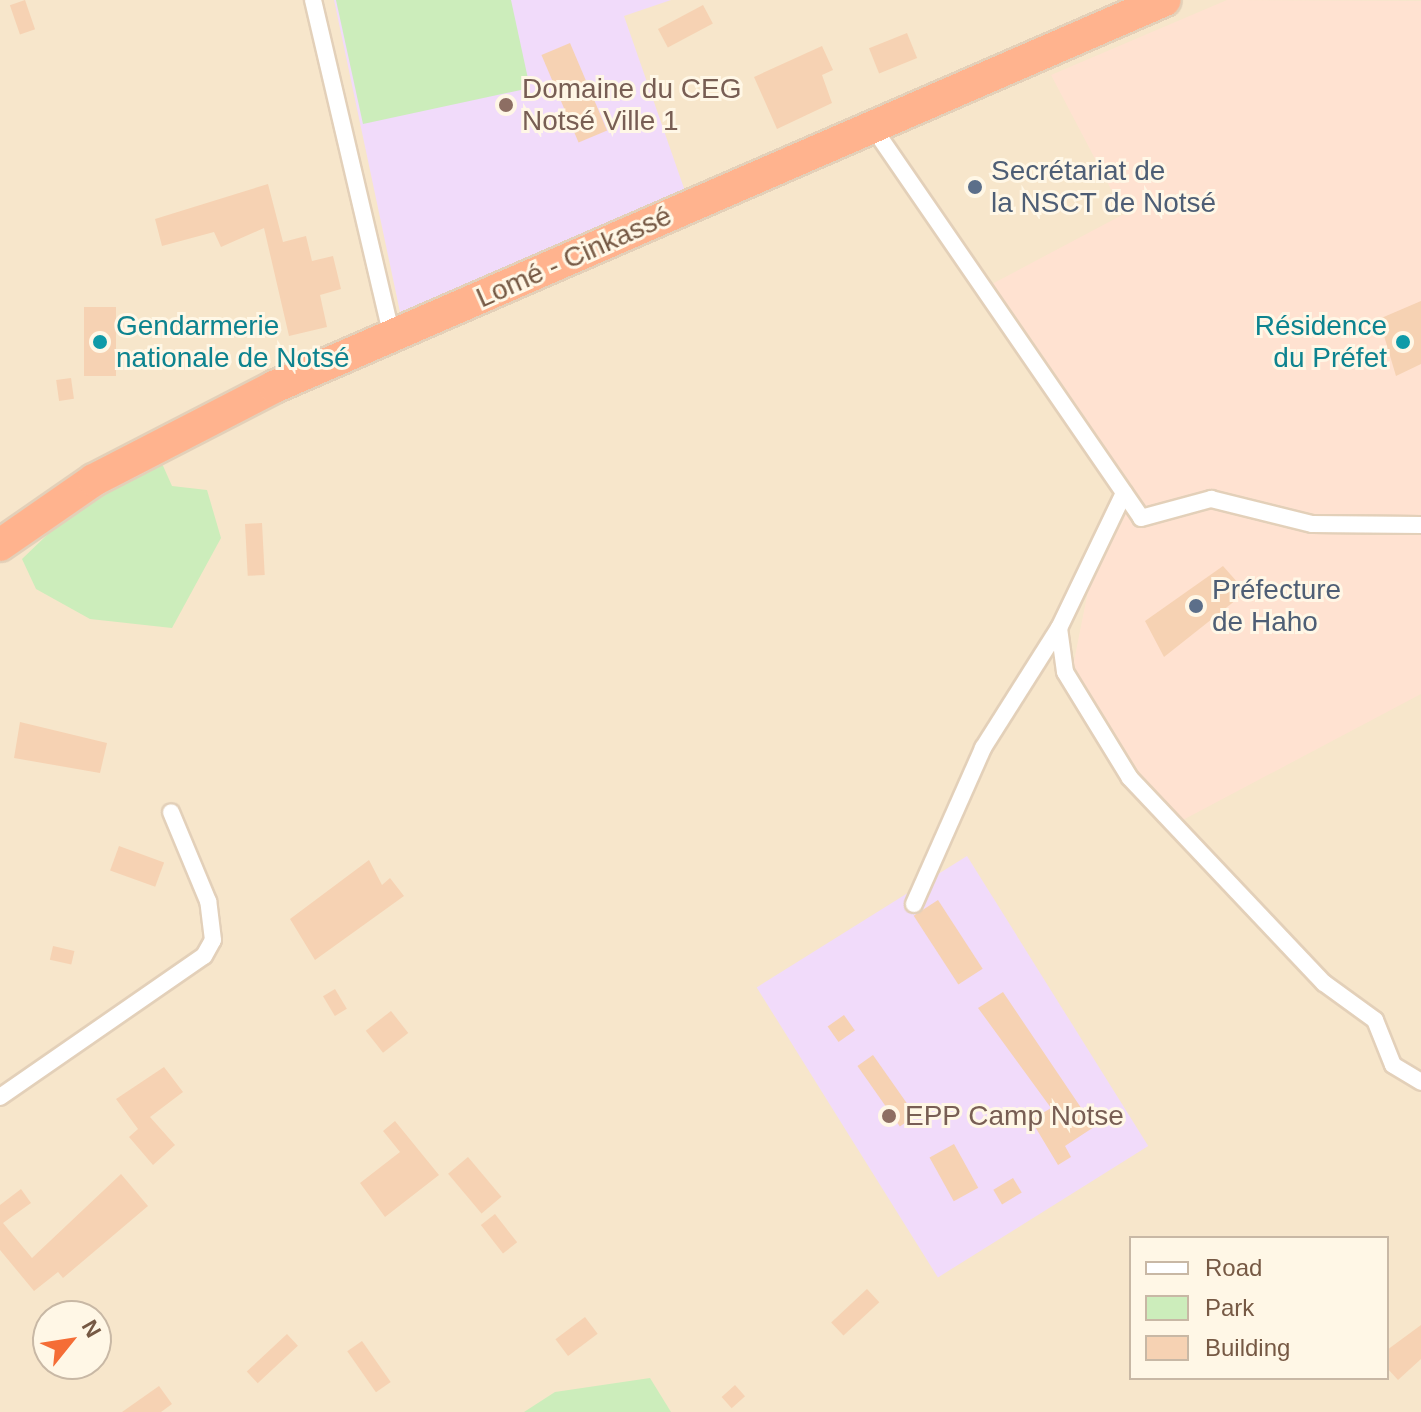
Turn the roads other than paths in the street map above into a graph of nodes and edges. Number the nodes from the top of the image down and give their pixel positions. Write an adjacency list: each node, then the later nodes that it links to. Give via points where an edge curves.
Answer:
1 (313, 0): 4 (street)
2 (1165, 0): 3 (highway, Lomé - Cinkassé)
3 (872, 126): 4 (highway, Lomé - Cinkassé); 5 (street)
4 (392, 338): 7 (highway, Lomé - Cinkassé, via 156,447)
5 (1124, 493): 6 (street, via 1141,518 1211,499 1312,524); 8 (street)
6 (1421, 525)
7 (0, 545)
8 (1059, 628): 10 (street, via 983,748); 11 (street, via 1065,672 1130,778 1324,983 1375,1020 1393,1065)
9 (171, 812): 12 (street, via 208,901 213,940 204,956)
10 (914, 904)
11 (1421, 1082)
12 (0, 1097)

